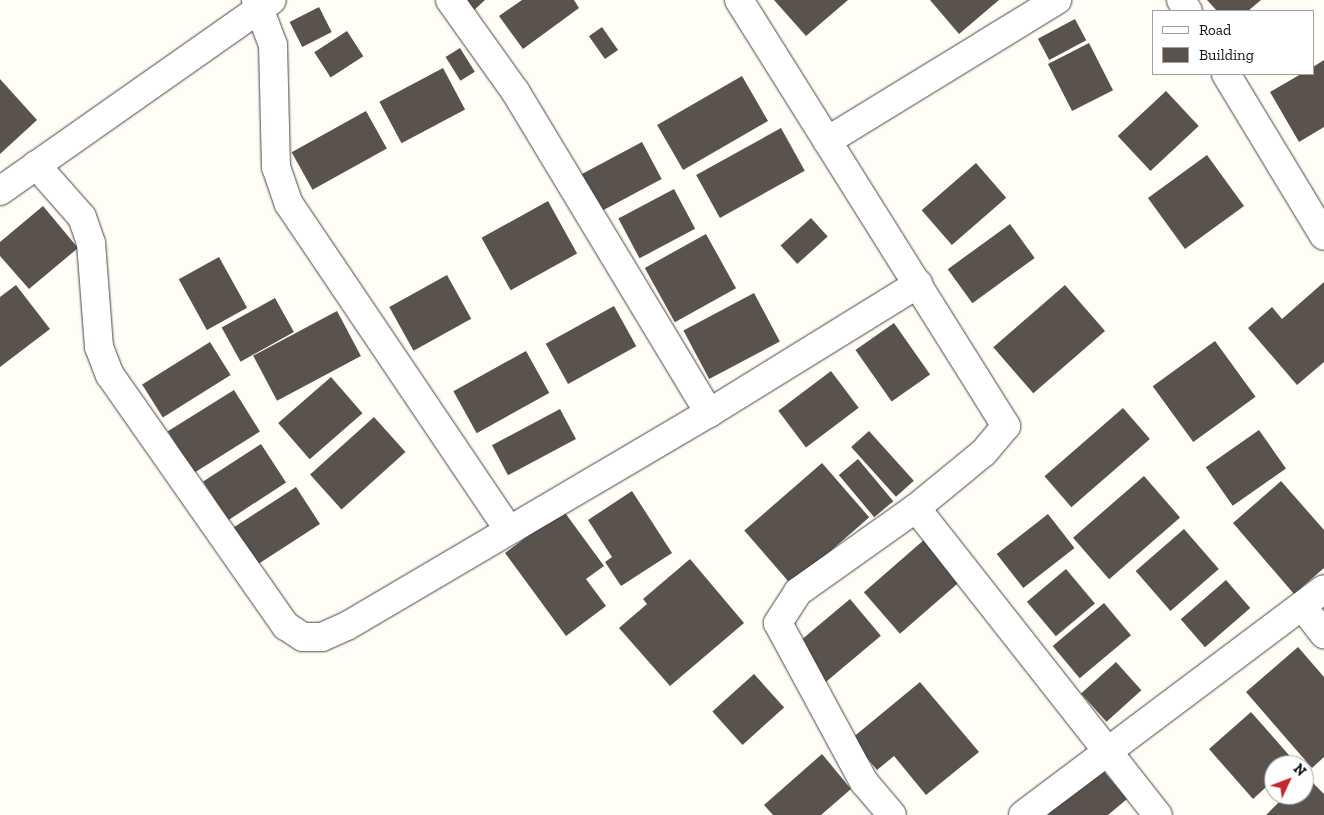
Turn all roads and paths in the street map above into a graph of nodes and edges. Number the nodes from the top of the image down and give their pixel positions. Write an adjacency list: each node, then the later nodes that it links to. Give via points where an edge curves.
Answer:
1 (450, 0): 11 (street, via 515,91)
2 (739, 0): 6 (street)
3 (1057, 0): 6 (street)
4 (263, 2): 7 (street); 13 (street, via 273,45 276,167 289,204)
5 (1227, 75): 9 (street)
6 (827, 141): 10 (street)
7 (36, 165): 8 (street); 13 (street, via 82,217 91,243 99,347 110,375 286,626 303,637 322,637)
8 (0, 191)
9 (1324, 236)
10 (918, 284): 11 (street); 12 (street, via 1006,426 983,453)
11 (709, 413): 13 (street)
12 (916, 508): 17 (street); 18 (street, via 798,592 778,623 864,782)
13 (508, 529)
14 (1324, 589): 15 (street)
15 (1302, 606): 16 (street); 17 (street)
16 (1324, 634)
17 (1106, 752): 19 (street); 20 (street)
18 (892, 815)
19 (1024, 815)
20 (1158, 815)

